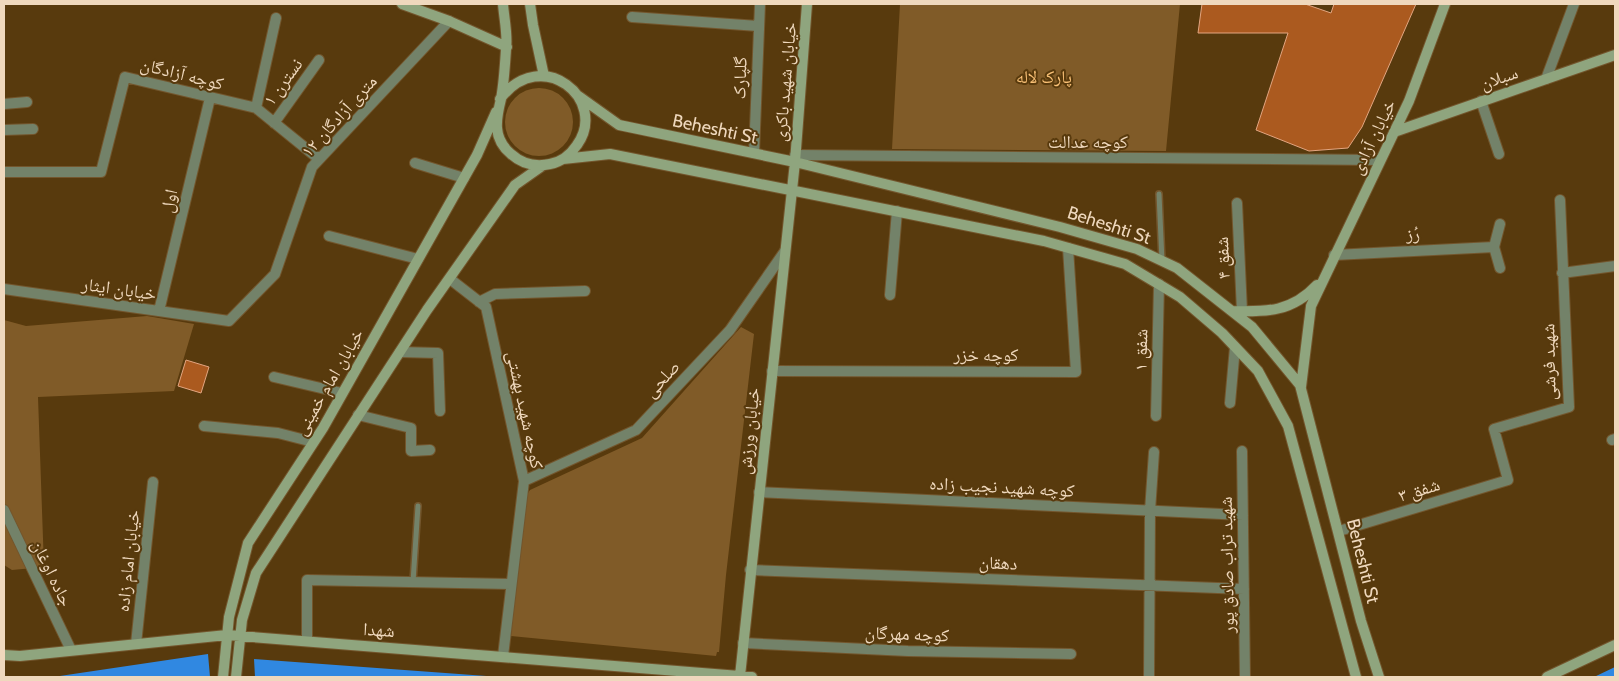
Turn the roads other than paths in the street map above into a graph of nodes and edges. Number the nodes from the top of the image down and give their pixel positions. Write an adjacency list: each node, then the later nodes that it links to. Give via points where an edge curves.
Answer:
1 (402, 4): 10 (main road)
2 (503, 4): 12 (main road)
3 (530, 4): 15 (main road)
4 (760, 4): 11 (street, گلپارک)
5 (807, 4): 31 (main road, خیابان شهید باکری)
6 (1445, 4): 28 (main road, خیابان آزادی)
7 (1574, 4): 16 (street)
8 (632, 17): 11 (street)
9 (276, 18): 23 (street)
10 (449, 21): 12 (main road); 32 (street, ۱۲ متری آزادگان)
11 (758, 26): 29 (street, گلپارک)
12 (507, 47): 19 (main road)
13 (1615, 55): 16 (main road, سبلان)
14 (319, 60): 25 (street, نسترن ۱)
15 (544, 76): 17 (main road, via 557,79); 19 (main road, via 531,76 519,81)
16 (1546, 79): 21 (main road, سبلان)
17 (577, 94): 29 (main road, Beheshti St, via 619,125); 33 (main road, via 585,117 584,130 573,151)
18 (210, 98): 23 (street, کوچه آزادگان); 37 (street, کوچه آزادگان, via 125,77 101,172); 62 (street, اول)
19 (500, 99): 24 (main road)
20 (27, 102): 22 (street)
21 (1482, 102): 28 (main road, سبلان); 30 (street)
22 (4, 104)
23 (256, 108): 25 (street, کوچه آزادگان)
24 (496, 112): 36 (main road, via 498,135 506,150 520,161); 38 (main road, خیابان امام خمینی)
25 (274, 123): 32 (street, کوچه آزادگان)
26 (33, 129): 27 (street)
27 (4, 130)
28 (1394, 132): 34 (main road, خیابان آزادی)
29 (754, 153): 31 (main road, Beheshti St)
30 (1499, 154)
31 (795, 158): 34 (street, کوچه عدالت); 39 (main road, خیابان شهید باکری); 51 (main road, Beheshti St, via 1137,248)
32 (319, 159): 64 (street, ۱۲ متری آزادگان, via 312,167 275,274)
33 (564, 159): 36 (main road); 39 (main road, Beheshti St, via 610,154)
34 (1380, 160): 49 (main road, خیابان آزادی)
35 (415, 163): 38 (street)
36 (542, 166): 55 (main road, via 515,185)
37 (4, 172)
38 (464, 178): 50 (main road, خیابان امام خمینی)
39 (792, 189): 43 (main road, Beheshti St); 48 (main road, خیابان ورزش)
40 (1159, 194): 51 (lane)
41 (1560, 200): 54 (street)
42 (1237, 203): 63 (street, شفق ۴)
43 (897, 211): 47 (main road, Beheshti St); 60 (street)
44 (1500, 224): 46 (street)
45 (329, 236): 50 (street)
46 (1494, 247): 49 (street, رُز); 53 (street)
47 (1068, 248): 57 (main road, Beheshti St, via 1125,264); 67 (street, کوچه خزر, via 1076,372)
48 (785, 251): 67 (main road, خیابان ورزش); 81 (street, صلحی, via 730,330 636,430)
49 (1334, 254): 56 (main road, خیابان آزادی)
50 (418, 259): 70 (main road, خیابان امام خمینی)
51 (1162, 261): 63 (main road, Beheshti St)
52 (1615, 266): 54 (street)
53 (1500, 268)
54 (1562, 273): 80 (street, شهید فرشی, via 1569,407 1494,429)
55 (450, 279): 61 (street, کوچه شهید بهشتی); 66 (main road)
56 (1322, 280): 63 (main road, via 1310,293 1279,310); 69 (main road, خیابان آزادی, via 1311,306)
57 (1159, 284): 65 (main road, Beheshti St, via 1180,297); 74 (street, شفق ۱)
58 (4, 289): 62 (street, خیابان ایثار)
59 (585, 292): 61 (street, via 495,294)
60 (890, 295)
61 (479, 302): 81 (street, کوچه شهید بهشتی, via 486,307)
62 (159, 311): 64 (street, خیابان ایثار)
63 (1237, 311): 69 (main road, Beheshti St)
64 (229, 321)
65 (1235, 347): 71 (street); 110 (main road, Beheshti St, via 1258,371 1288,426)
66 (400, 352): 72 (street, via 438,354); 73 (main road)
67 (772, 371): 83 (main road, خیابان ورزش)
68 (274, 377): 70 (street)
69 (1300, 387): 88 (main road, Beheshti St)
70 (342, 393): 76 (main road, خیابان امام خمینی)
71 (1230, 403)
72 (440, 411)
73 (358, 415): 77 (street, via 412,428 411,451); 95 (main road, via 256,573 242,620)
74 (1156, 416)
75 (204, 426): 76 (street, via 278,433)
76 (313, 442): 94 (main road, خیابان امام خمینی, via 248,542)
77 (430, 450)
78 (1154, 452): 86 (street)
79 (1242, 452): 87 (street, شهید تراب صادق پور)
80 (1508, 480): 88 (street, شفق ۳)
81 (524, 481): 91 (street, کوچه شهید بهشتی)
82 (153, 482): 98 (street, خیابان امام زاده)
83 (759, 492): 86 (street, کوچه شهید نجیب زاده); 89 (main road, خیابان ورزش)
84 (418, 506): 90 (lane)
85 (4, 510): 100 (street, جاده اوغان)
86 (1150, 511): 87 (street, کوچه شهید نجیب زاده); 92 (street)
87 (1243, 515): 93 (street, شهید تراب صادق پور)
88 (1338, 531): 111 (main road, Beheshti St)
89 (750, 570): 92 (street, دهقان); 97 (main road, خیابان ورزش)
90 (413, 582): 91 (street); 96 (street, via 306,580)
91 (511, 584): 103 (street, کوچه شهید بهشتی)
92 (1149, 585): 93 (street, دهقان); 108 (street)
93 (1244, 589): 109 (street, شهید تراب صادق پور)
94 (227, 635): 95 (main road, شهدا); 98 (main road, شهدا); 105 (main road, خیابان امام خمینی)
95 (242, 636): 96 (main road, شهدا); 106 (main road)
96 (307, 641): 103 (main road, شهدا)
97 (743, 643): 101 (street, کوچه مهرگان); 104 (main road, خیابان ورزش)
98 (136, 644): 100 (main road, شهدا)
99 (1615, 646): 112 (main road)
100 (71, 650): 102 (main road, شهدا)
101 (1071, 654)
102 (4, 655)
103 (503, 656): 104 (main road, شهدا)
104 (740, 676): 107 (main road, شهدا)
105 (222, 677)
106 (236, 677)
107 (752, 677)
108 (1149, 677)
109 (1245, 677)
110 (1356, 677)
111 (1379, 677)
112 (1547, 677)

